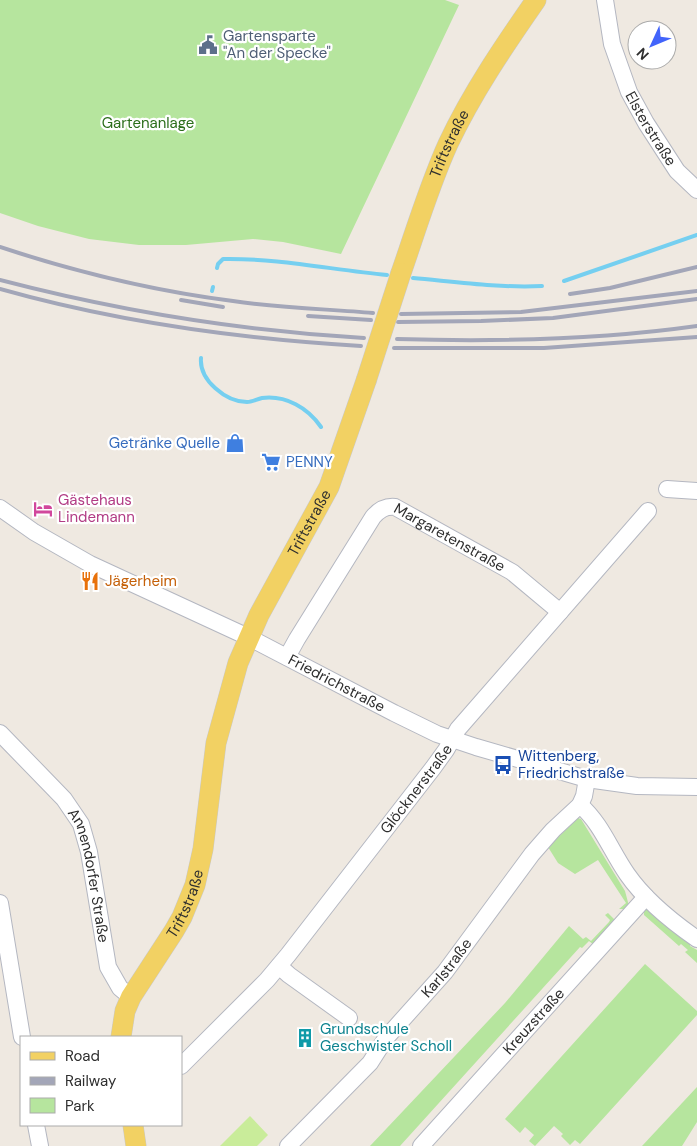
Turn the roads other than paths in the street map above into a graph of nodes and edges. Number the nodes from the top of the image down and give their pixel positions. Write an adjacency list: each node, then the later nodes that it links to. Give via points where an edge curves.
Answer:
1 (536, 0): 9 (main road, Triftstraße, bridge, via 484,76 456,127 430,190 329,487)
2 (605, 0): 3 (street, Elsterstraße, via 612,44 629,92 677,171)
3 (697, 190)
4 (667, 489): 5 (street)
5 (697, 491)
6 (0, 508): 9 (street, Friedrichstraße, via 83,560)
7 (648, 511): 8 (street, Glöcknerstraße)
8 (560, 612): 10 (street, Margaretenstraße, via 512,572 390,506 373,517); 12 (street, Glöcknerstraße)
9 (248, 637): 10 (street, Friedrichstraße); 20 (main road, Triftstraße, via 216,743 203,848 195,885 174,931)
10 (287, 657): 12 (street, Friedrichstraße)
11 (0, 733): 20 (street, Annendorfer Straße, via 64,799 81,824 89,852 108,967 120,988)
12 (451, 739): 13 (street, Friedrichstraße); 19 (street, Glöcknerstraße, via 433,768)
13 (587, 779): 14 (street, Friedrichstraße, via 637,786); 15 (street)
14 (697, 787)
15 (580, 805): 16 (street, via 595,819 627,874); 29 (street, Karlstraße, via 532,854 461,952 386,1038 370,1063)
16 (646, 897): 18 (street); 30 (street, Kreuzstraße)
17 (0, 903): 22 (street)
18 (697, 938)
19 (279, 966): 21 (street); 24 (street, Glöcknerstraße)
20 (131, 997): 23 (main road)
21 (349, 1018)
22 (22, 1036)
23 (121, 1036)
24 (182, 1065)
25 (36, 1126): 27 (street)
26 (133, 1126): 28 (main road)
27 (40, 1146)
28 (136, 1146)
29 (288, 1146)
30 (421, 1146)

